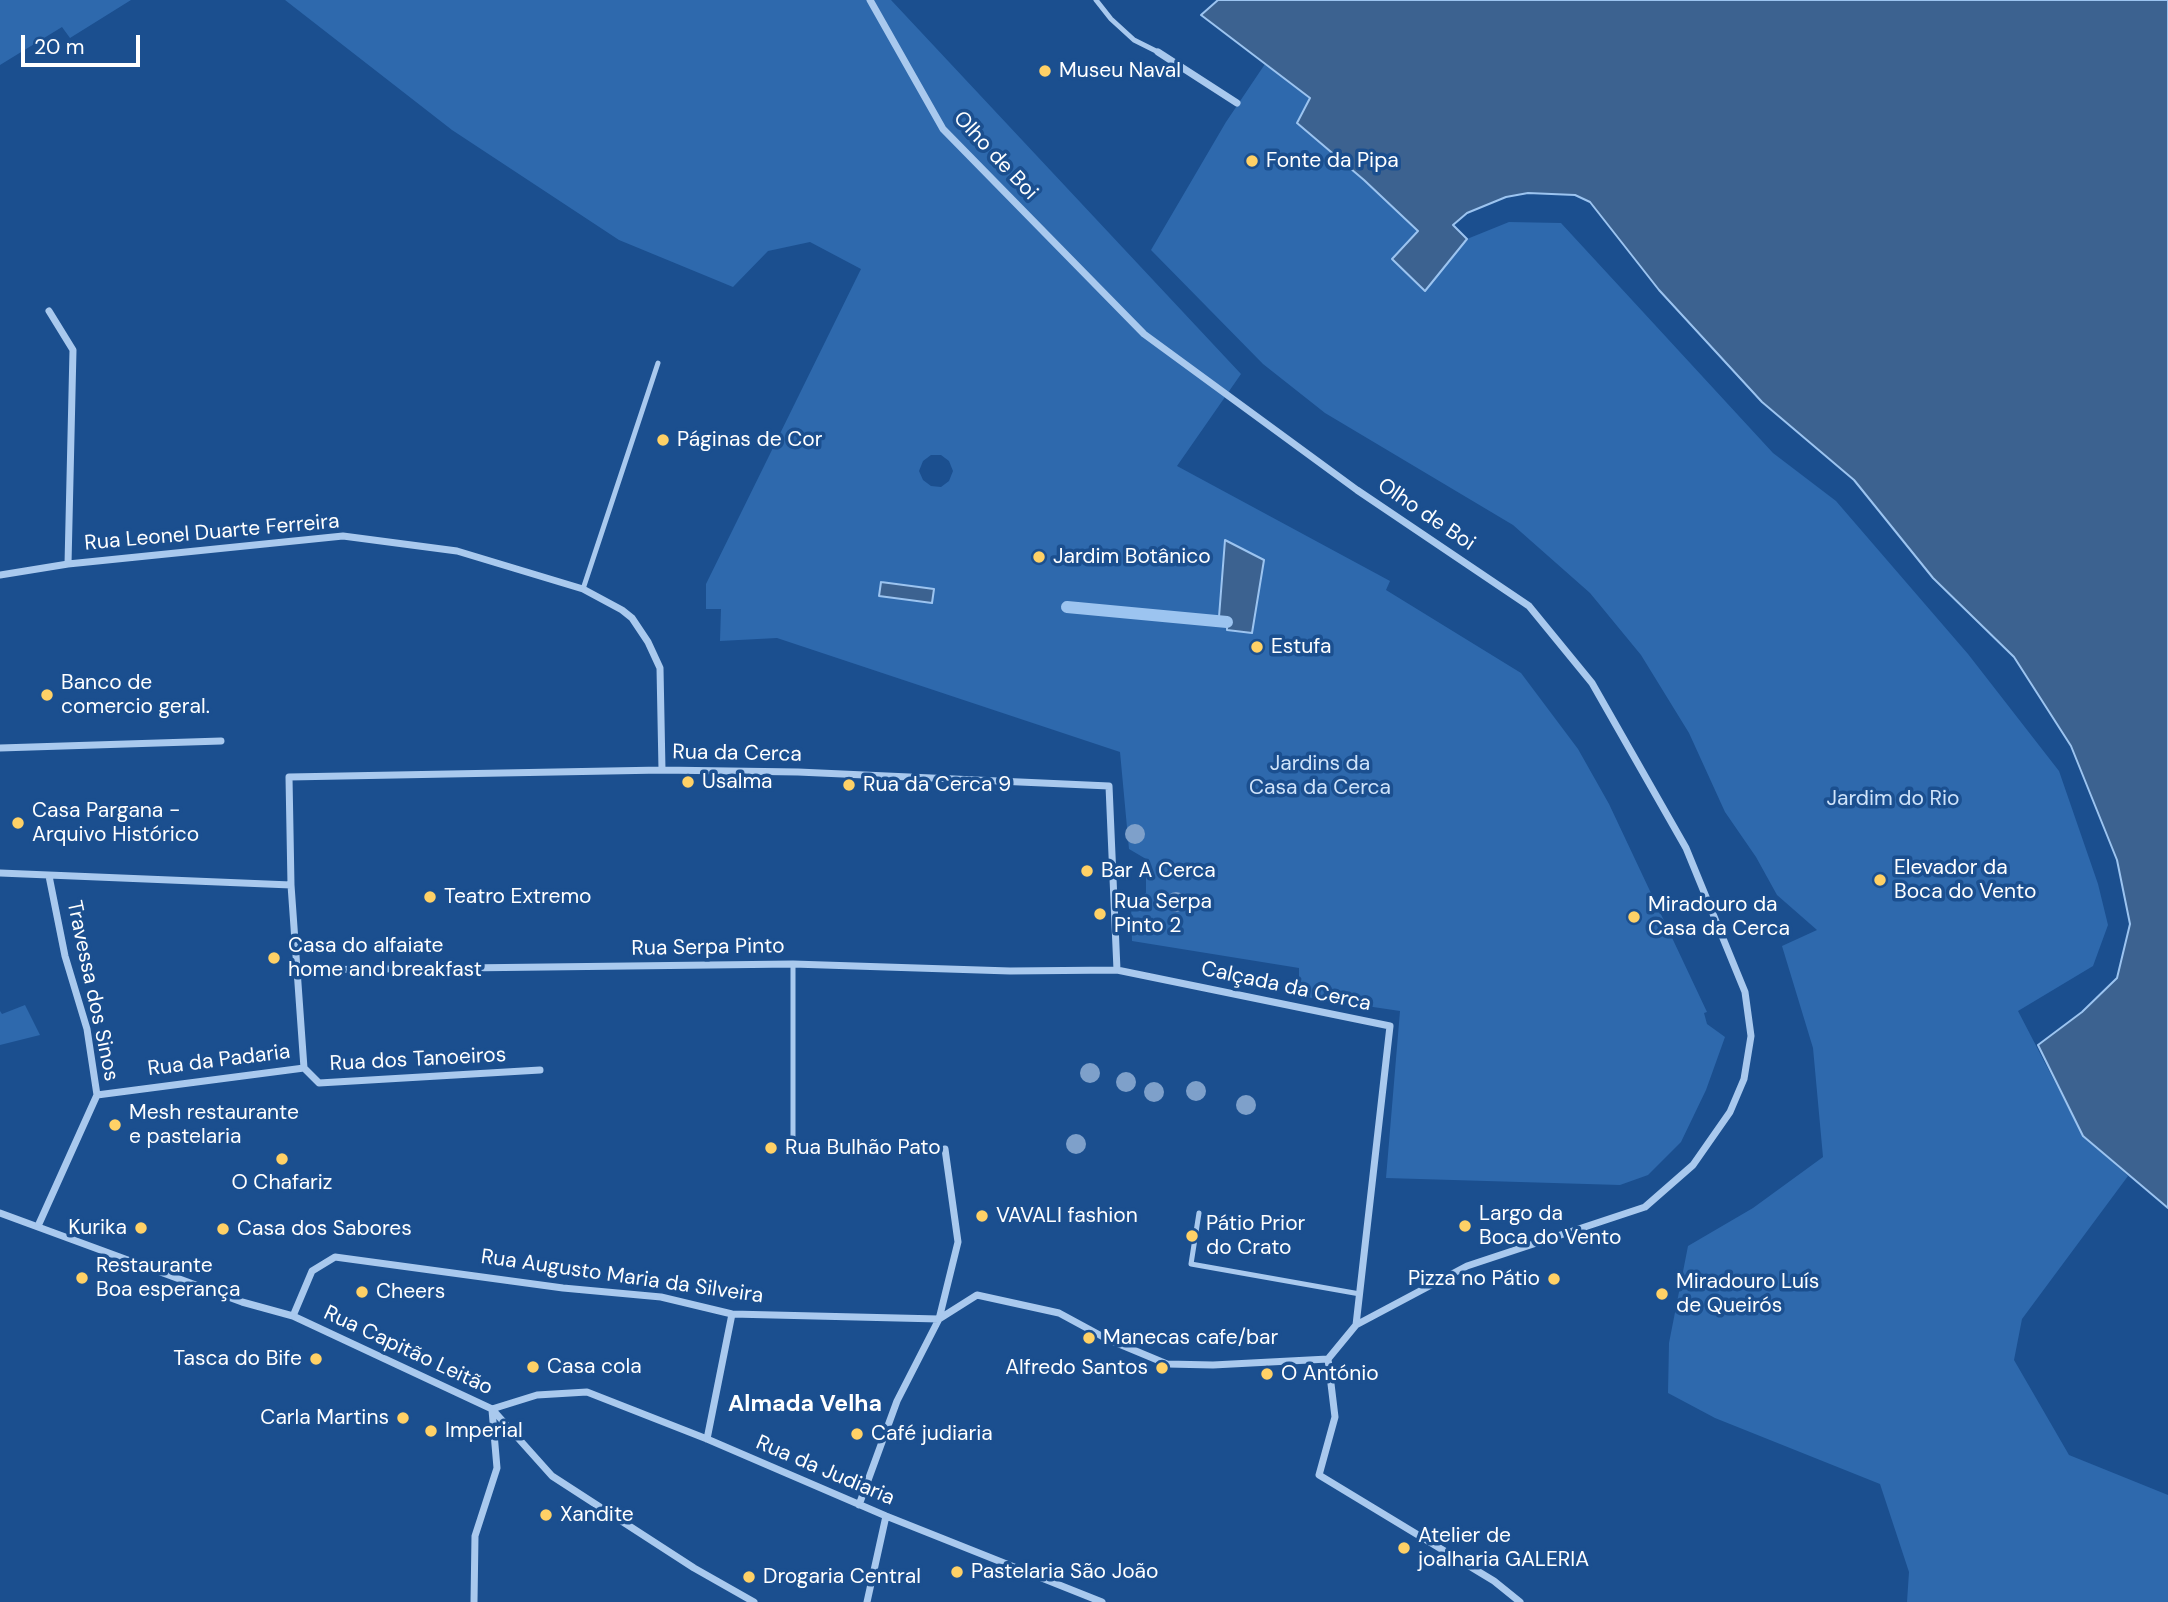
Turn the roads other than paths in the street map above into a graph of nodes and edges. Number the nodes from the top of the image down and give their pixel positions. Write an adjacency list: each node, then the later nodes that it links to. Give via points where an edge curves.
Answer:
1 (870, 0): 31 (street, Olho de Boi, via 943,130 1144,334 1357,490 1529,606 1592,683 1686,848 1745,992 1751,1036 1744,1079 1730,1112 1693,1165 1645,1207 1467,1266)
2 (1096, 0): 3 (lane, via 1134,40)
3 (1158, 52): 4 (street)
4 (1237, 103)
5 (49, 311): 7 (street, via 74,350)
6 (658, 363): 9 (lane)
7 (68, 564): 8 (street, Rua Leonel Duarte Ferreira); 9 (street, Rua Leonel Duarte Ferreira, via 343,536 457,551)
8 (0, 575)
9 (583, 589): 12 (street, Rua Leonel Duarte Ferreira, via 632,618 656,656)
10 (221, 741): 11 (street)
11 (0, 748)
12 (663, 770): 15 (street, Rua da Cerca, via 289,777); 18 (street, Rua da Cerca, via 1109,786)
13 (0, 873): 14 (street)
14 (49, 876): 15 (street); 21 (street, Travessa dos Sinos, via 65,956 87,1029)
15 (291, 885): 17 (street)
16 (793, 964): 17 (street, Rua Serpa Pinto); 18 (street, Rua Serpa Pinto); 23 (lane)
17 (298, 970): 19 (street)
18 (1117, 970): 27 (street, Calçada da Cerca, via 1390,1026)
19 (304, 1068): 20 (street, Rua dos Tanoeiros, via 319,1083); 21 (street, Rua da Padaria)
20 (540, 1070)
21 (97, 1095): 26 (street, Travessa dos Sinos)
22 (945, 1149): 30 (street, via 958,1242)
23 (793, 1152)
24 (0, 1213): 26 (street, Rua Capitão Leitão)
25 (1199, 1213): 27 (lane, via 1191,1264)
26 (38, 1226): 29 (street, Rua Capitão Leitão, via 242,1302)
27 (1360, 1294): 31 (street)
28 (733, 1314): 29 (street, Rua Augusto Maria da Silveira, via 661,1297 335,1257 312,1271); 30 (street, Rua Augusto Maria da Silveira); 34 (street)
29 (293, 1316): 33 (street, Rua Capitão Leitão)
30 (939, 1319): 32 (street, via 977,1294 1059,1313 1167,1364); 35 (street, via 897,1401)
31 (1356, 1325): 32 (street)
32 (1328, 1359): 41 (street, via 1335,1417 1319,1475 1494,1581)
33 (492, 1409): 34 (street, Rua da Judiaria, via 537,1395 587,1392); 37 (street, via 497,1468 475,1536); 38 (street, Rua Capitão Leitão, via 552,1476)
34 (707, 1439): 35 (street, Rua da Judiaria)
35 (859, 1504): 36 (street, Rua da Judiaria)
36 (886, 1516): 39 (street); 40 (street, Rua da Judiaria)
37 (474, 1602)
38 (754, 1602)
39 (867, 1602)
40 (1102, 1602)
41 (1520, 1602)

